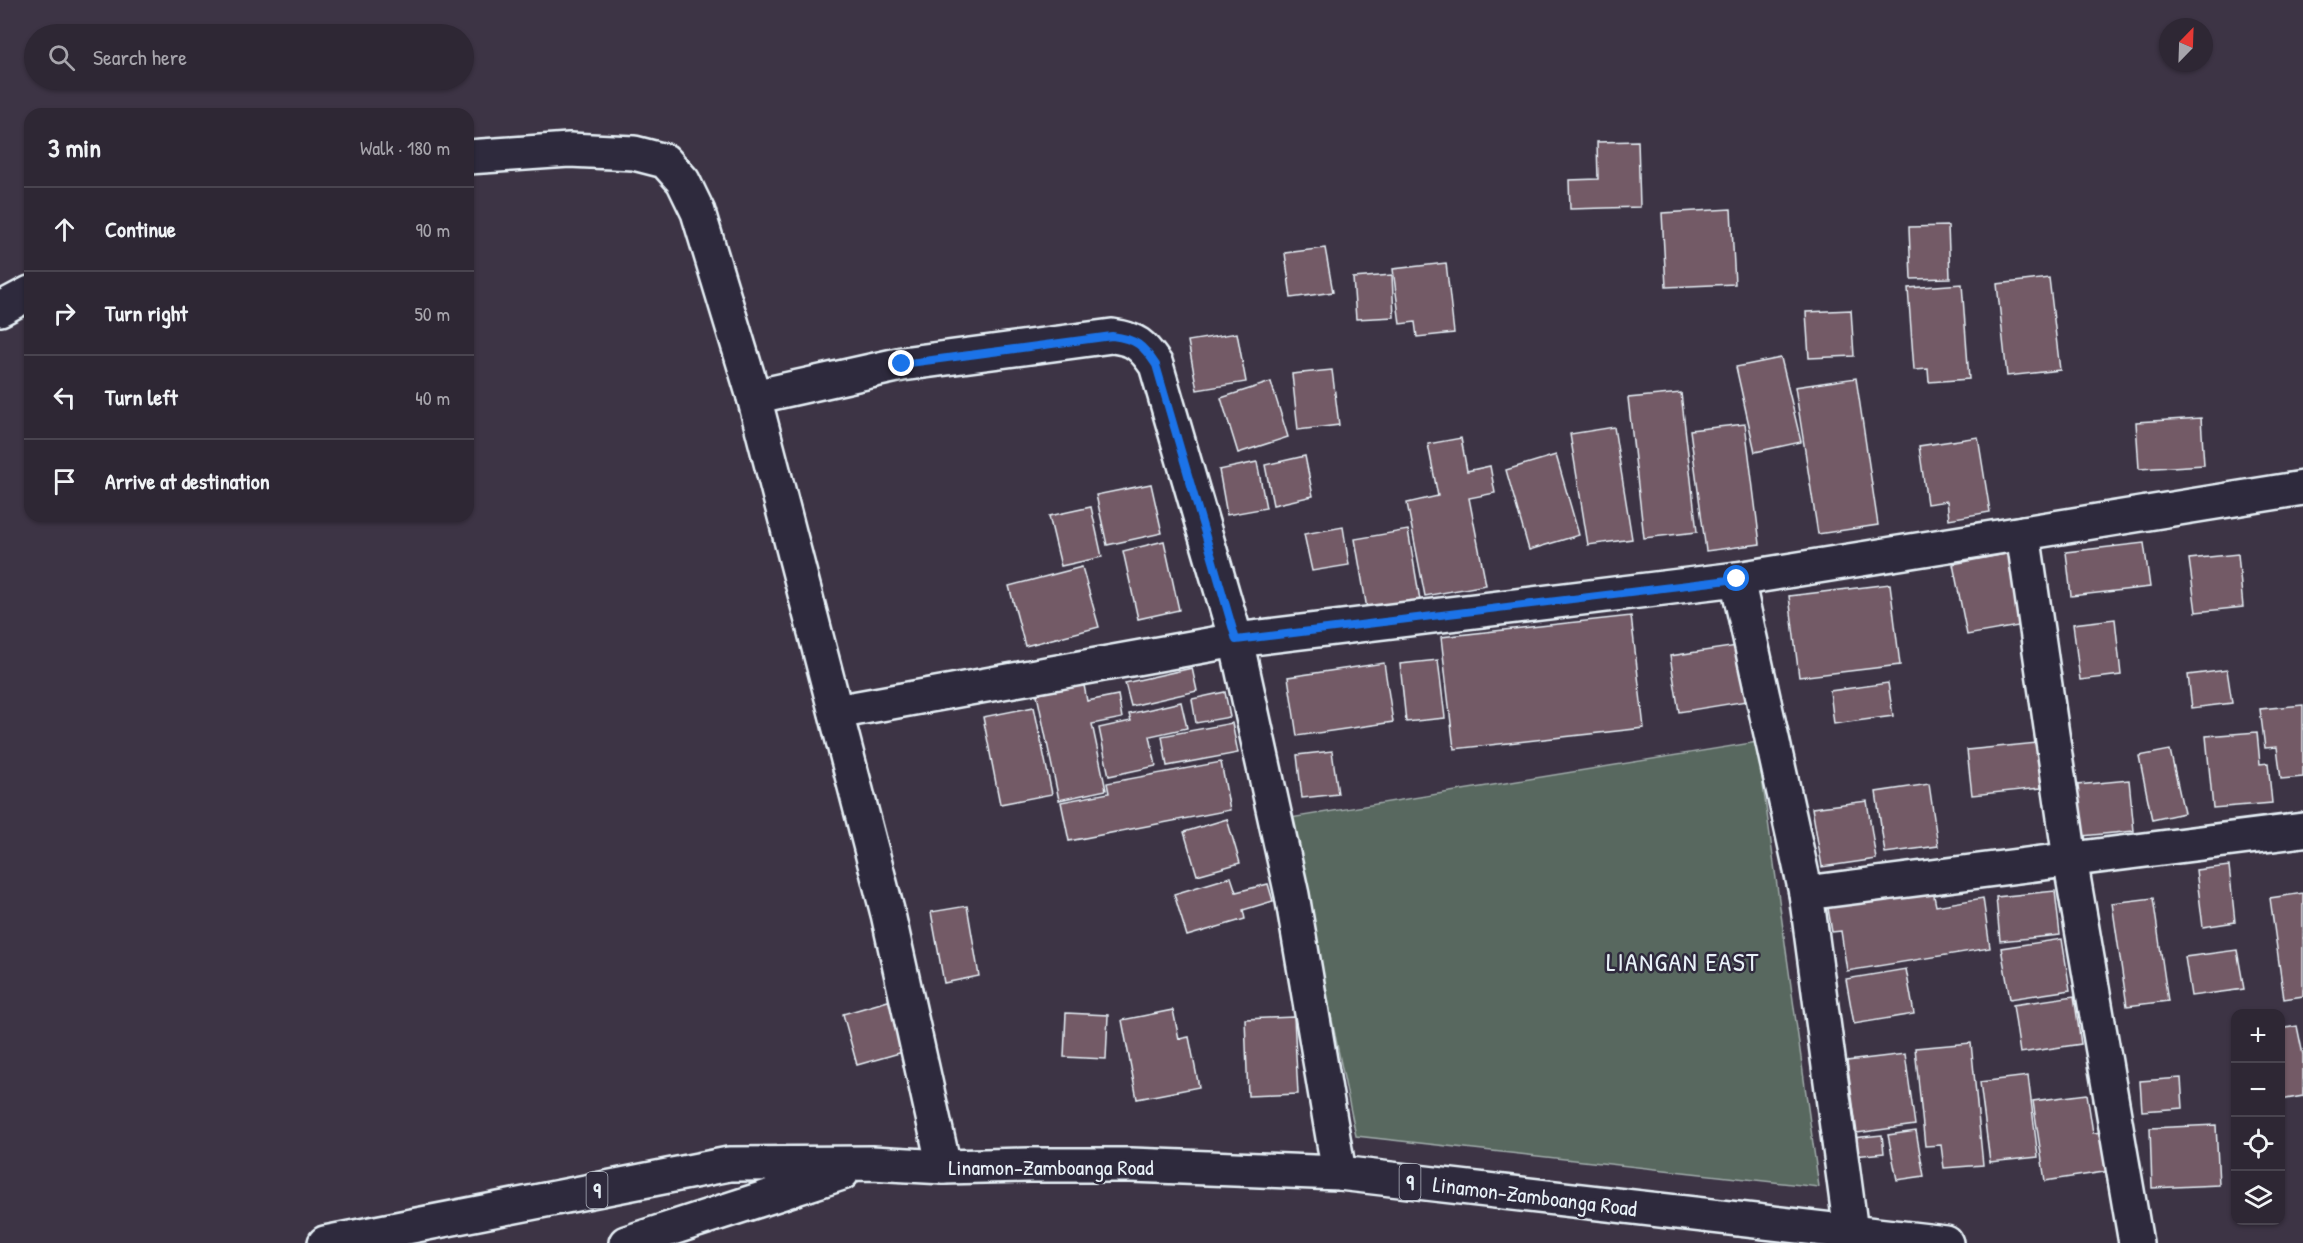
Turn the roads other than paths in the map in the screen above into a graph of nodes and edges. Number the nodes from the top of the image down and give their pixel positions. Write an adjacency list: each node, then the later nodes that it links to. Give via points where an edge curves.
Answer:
1 (474, 157): 4 (main road, via 569,150 634,153 664,161 683,180 698,212)
2 (24, 296): 3 (main road)
3 (0, 309)
4 (754, 398): 8 (main road, via 902,364 1112,336 1131,339 1146,350 1156,365); 9 (main road)
5 (2303, 488): 6 (main road)
6 (2023, 533): 7 (main road); 11 (main road)
7 (1737, 579): 8 (main road); 12 (main road)
8 (1236, 640): 9 (main road); 15 (main road, via 1292,895)
9 (836, 712): 14 (main road, via 888,914)
10 (2303, 830): 11 (main road)
11 (2070, 859): 12 (main road); 20 (main road)
12 (1806, 893): 16 (main road)
13 (872, 1163): 14 (main road, Linamon-Zamboanga Road / 9); 17 (main road, Linamon-Zamboanga Road / 9, via 729,1164); 18 (main road, Linamon-Zamboanga Road / 9)
14 (944, 1167): 15 (main road, Linamon-Zamboanga Road / 9, via 1131,1165)
15 (1339, 1173): 16 (main road, Linamon-Zamboanga Road / 9)
16 (1851, 1232): 19 (main road, Linamon-Zamboanga Road / 9)
17 (325, 1243)
18 (626, 1243)
19 (1946, 1243)
20 (2136, 1243)

